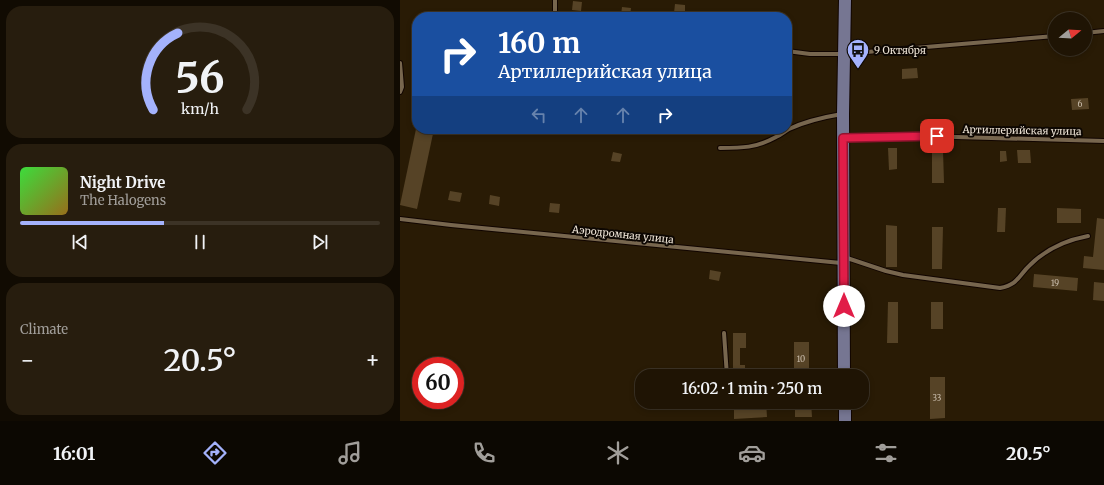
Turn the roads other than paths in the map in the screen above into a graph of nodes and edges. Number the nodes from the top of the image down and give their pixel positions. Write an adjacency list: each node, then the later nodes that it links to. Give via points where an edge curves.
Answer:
1 (555, 0): 3 (lane)
2 (845, 0): 8 (main road)
3 (554, 12)
4 (1104, 31): 5 (lane)
5 (1092, 32)
6 (1048, 37): 8 (lane)
7 (792, 52): 8 (lane)
8 (843, 54): 11 (main road)
9 (400, 63): 10 (lane)
10 (400, 92)
11 (843, 114): 12 (lane, via 815,119); 14 (main road)
12 (792, 128)
13 (780, 134): 16 (lane, via 751,147)
14 (843, 138): 15 (lane, Артиллерийская улица, via 921,136); 19 (main road)
15 (1104, 140)
16 (720, 148)
17 (400, 218): 19 (lane, Аэродромная улица, via 451,225)
18 (1088, 236): 19 (lane, Аэродромная улица, via 1075,238 1057,246 1030,265 1017,281 1000,288 903,275)
19 (844, 260): 22 (main road)
20 (724, 333): 21 (lane)
21 (727, 369)
22 (844, 369)
23 (845, 409): 24 (main road)
24 (845, 421)

